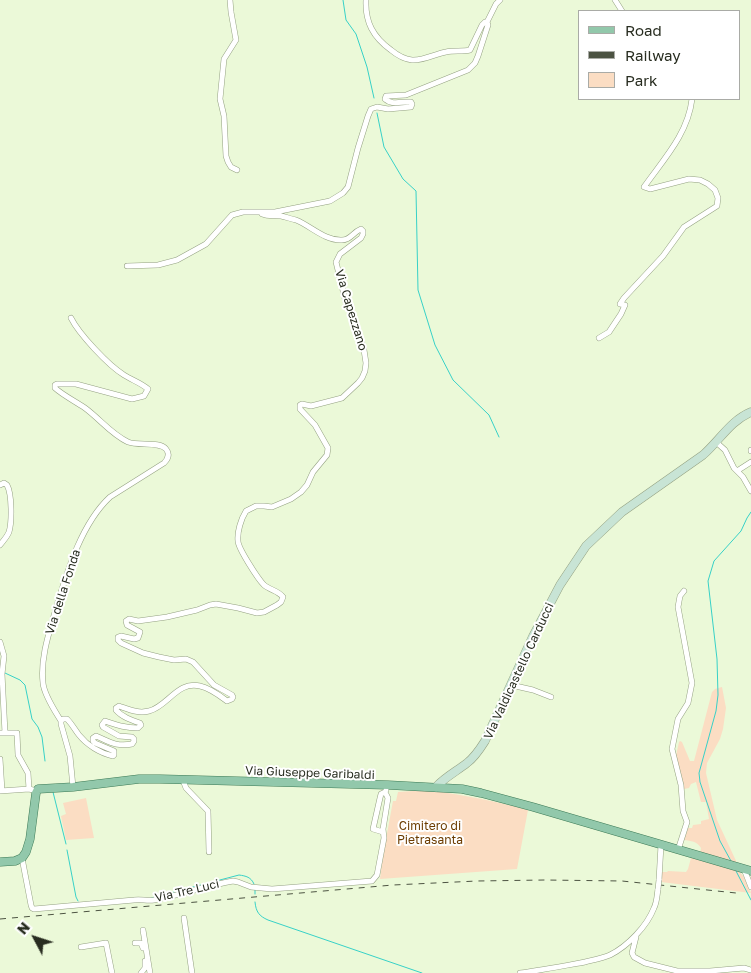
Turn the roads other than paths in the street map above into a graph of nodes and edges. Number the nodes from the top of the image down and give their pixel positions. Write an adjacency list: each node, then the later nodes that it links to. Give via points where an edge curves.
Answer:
1 (230, 0): 6 (street, via 236,40 224,59 220,99 226,156 231,167)
2 (366, 0): 4 (street, via 372,30 380,43 398,56 411,60 470,50 482,25)
3 (500, 0): 4 (street)
4 (487, 22): 7 (street, via 478,56 468,70 406,95 386,96 387,101 393,103 411,102 411,107 371,109 348,187 340,196 330,201)
5 (692, 100): 10 (street, via 686,123 674,147 644,187 650,189 689,179 700,180 715,190 717,206 684,227 663,256 624,298 620,304 625,305 621,314 609,332)
6 (237, 170)
7 (263, 212): 8 (street, via 232,215 206,244 176,260 158,265); 22 (street, Via Capezzano, via 264,216 296,220 324,236 340,240 351,238 361,229 363,231 361,238 340,254 336,262 346,303 364,350 366,363 362,378 342,398 311,406 300,405 328,448 327,455 307,485 291,499 272,507 256,506 246,511 238,533 238,545 263,584 283,597 277,605 257,613 216,604 167,617 129,619 127,626 140,632 138,638 118,637 121,643 142,653 193,662 214,684 232,694 232,699 194,685 176,692 154,710 132,711 119,706 116,708 118,713 141,725 135,728 103,722 104,727 119,736 134,739 132,744 114,744 96,736 93,738 95,743 114,751 113,756 88,744 67,719)
8 (127, 266)
9 (71, 318): 22 (street, Via della Fonda, via 106,360 123,375 148,389 144,396 132,399 76,384 57,384 55,388 120,437 136,444 162,446 168,455 164,463 103,503 75,551 43,659 43,685)
10 (599, 338)
11 (751, 412): 12 (street, Via Valdicastello Carducci, via 736,420)
12 (716, 442): 14 (street, via 725,450); 20 (street, Via Valdicastello Carducci, via 691,464 622,512 586,546 532,636)
13 (751, 462): 14 (street)
14 (737, 471): 16 (street)
15 (0, 485): 17 (street, via 7,485 10,500 9,531)
16 (751, 491)
17 (0, 546)
18 (684, 591): 33 (street, via 678,607 692,683 688,703 678,719 672,749 686,822)
19 (0, 642): 23 (street, via 4,656)
20 (511, 685): 21 (street); 27 (street, Via Valdicastello Carducci, via 480,749)
21 (551, 697)
22 (61, 721): 26 (street, via 70,756)
23 (2, 733): 29 (street, via 17,733 18,755)
24 (0, 760): 30 (street)
25 (183, 780): 26 (main road, Via Giuseppe Garibaldi, via 140,779); 28 (main road, Via Giuseppe Garibaldi); 34 (street, via 186,788 208,811)
26 (73, 787): 29 (main road, Via Giuseppe Garibaldi)
27 (436, 787): 28 (main road, Via Giuseppe Garibaldi); 32 (main road, Via Giuseppe Garibaldi, via 481,793)
28 (386, 789): 31 (street, Via Tre Luci, via 388,798); 31 (street, Via Tre Luci, via 381,794 373,828)
29 (33, 790): 30 (street, Via Giuseppe Garibaldi); 35 (main road, via 29,846)
30 (1, 791)
31 (383, 832): 35 (street, Via Tre Luci, via 377,875 372,881 272,888 251,887 233,881 165,898 77,906 32,908)
32 (661, 845): 33 (main road, Via Giuseppe Garibaldi); 41 (street, bridge, via 654,908)
33 (678, 850): 37 (main road, Via Giuseppe Garibaldi)
34 (210, 852)
35 (22, 858): 36 (main road)
36 (0, 862)
37 (744, 869): 38 (street)
38 (751, 887)
39 (184, 918): 50 (street)
40 (143, 930): 49 (street)
41 (636, 936): 44 (street, via 608,956); 46 (street, via 634,957)
42 (135, 943): 48 (street, via 142,943 146,967)
43 (82, 947): 47 (street, via 106,943)
44 (564, 966): 51 (street); 52 (street)
45 (751, 970): 46 (street)
46 (677, 972)
47 (112, 973)
48 (141, 973)
49 (150, 973)
50 (192, 973)
51 (520, 973)
52 (563, 973)

